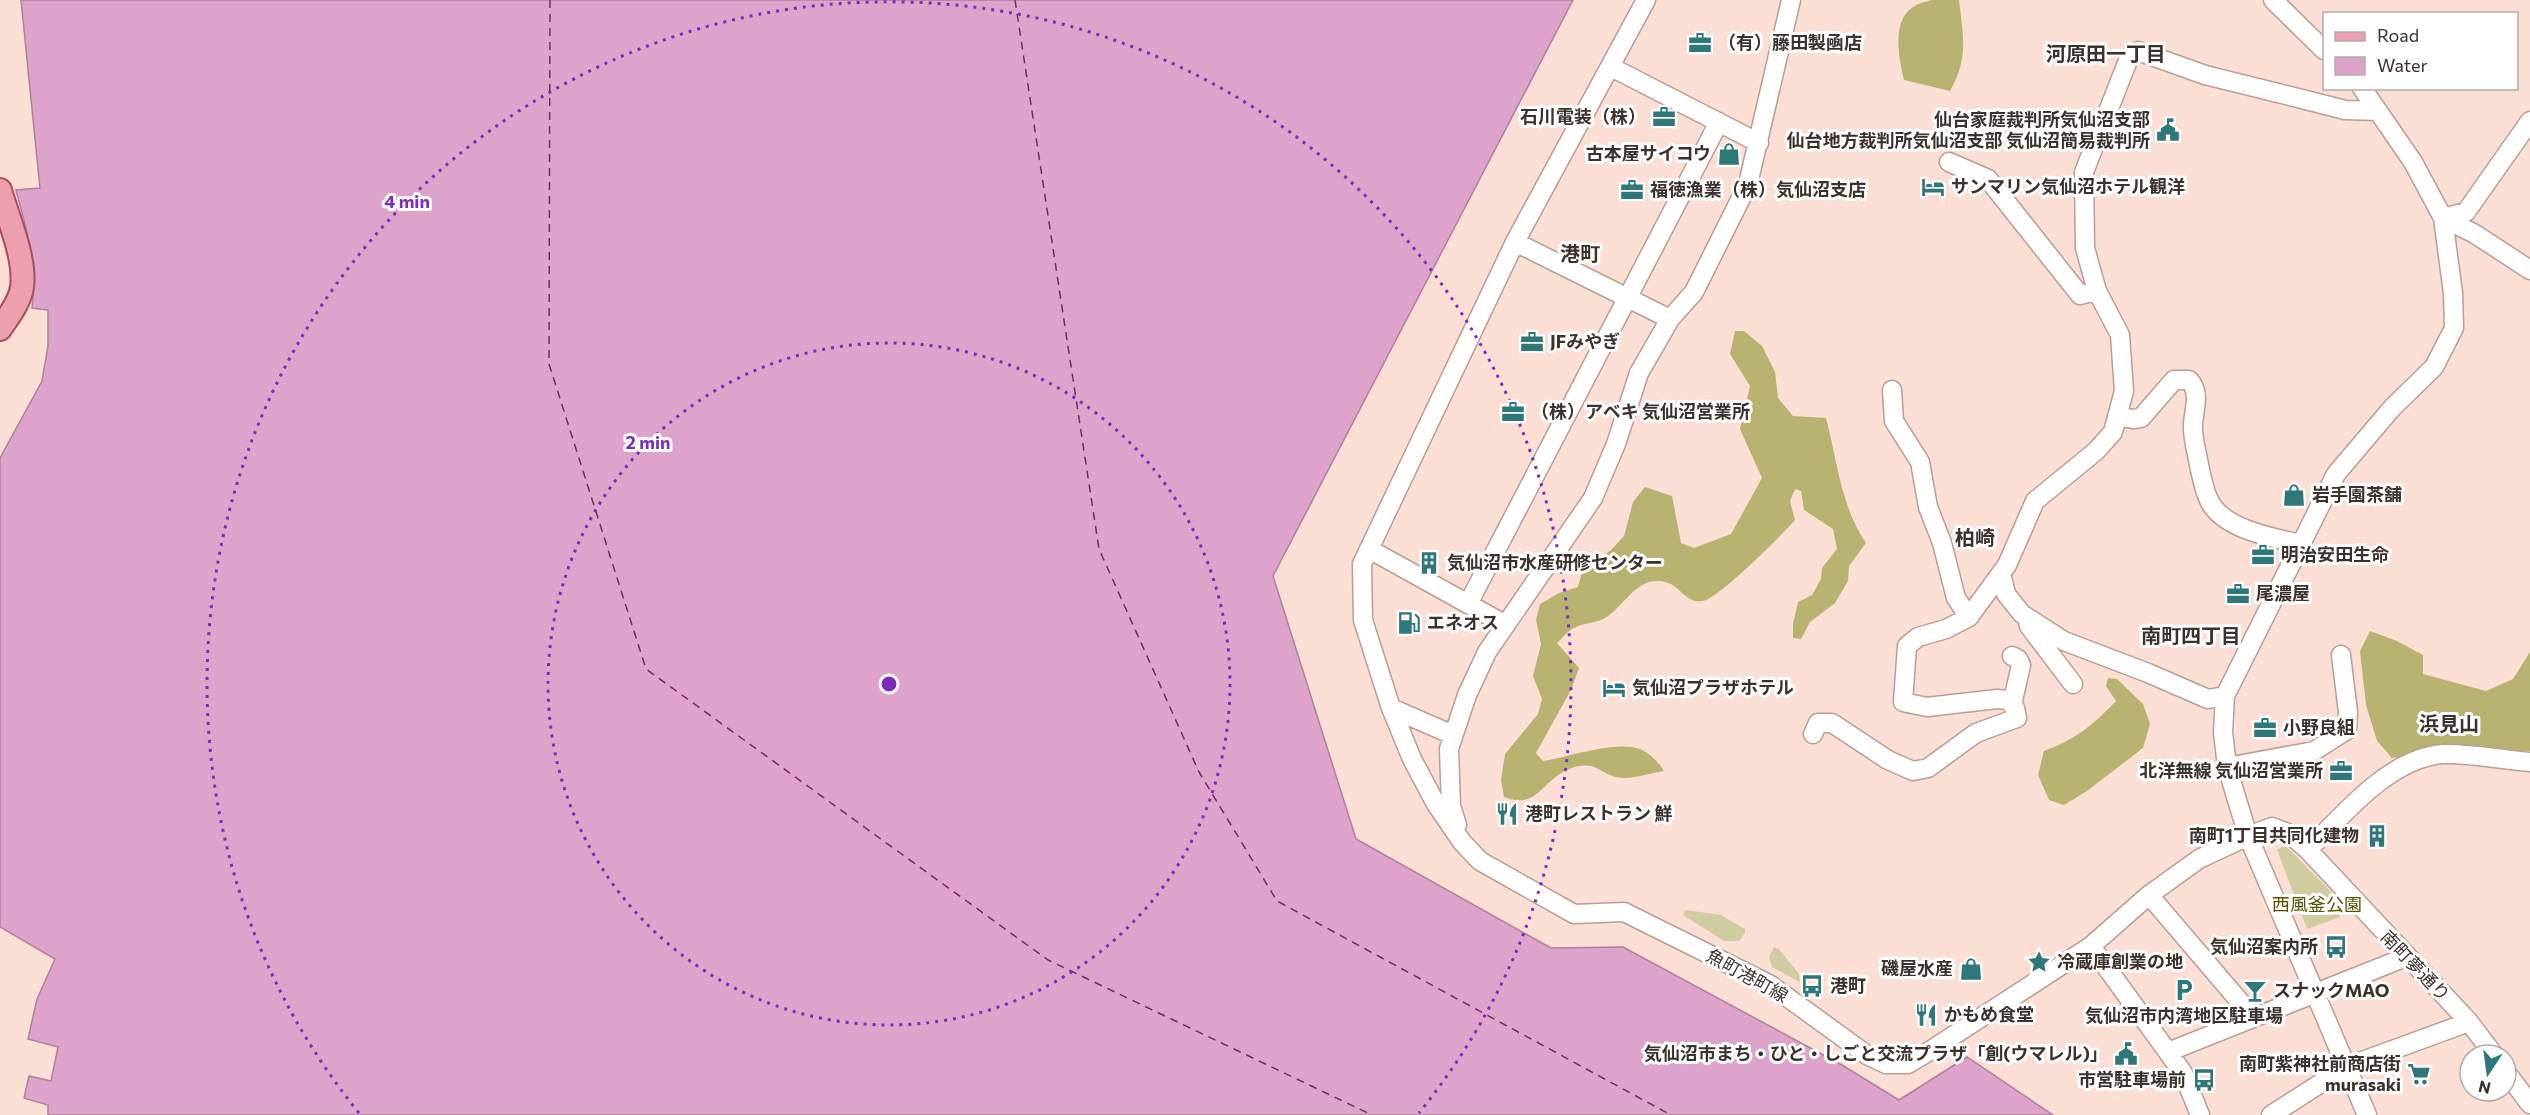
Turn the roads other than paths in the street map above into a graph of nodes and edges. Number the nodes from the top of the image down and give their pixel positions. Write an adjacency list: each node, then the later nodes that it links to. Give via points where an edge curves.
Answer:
1 (1646, 0): 5 (street)
2 (1791, 0): 10 (street)
3 (2273, 0): 4 (street)
4 (2323, 48)
5 (1611, 67): 9 (street); 14 (street)
6 (2363, 90): 7 (street)
7 (2378, 111): 13 (street, via 2413,162); 16 (street, via 2345,110 2205,75 2138,51 2129,58 2084,172 2085,248)
8 (2530, 121): 13 (street, via 2466,212)
9 (1719, 122): 10 (street); 17 (street)
10 (1759, 143): 18 (street, via 1748,184 1694,292)
11 (1949, 162): 16 (street, via 1988,179 2080,295)
12 (0, 190): 19 (main road, via 21,263 22,288)
13 (2443, 218): 15 (street); 22 (street, via 2454,328 2445,350 2336,474)
14 (1515, 242): 17 (street); 23 (street)
15 (2530, 270)
16 (2097, 291): 21 (street, via 2120,335 2124,391)
17 (1628, 298): 18 (street); 25 (street)
18 (1670, 319): 28 (street, via 1639,373 1593,498)
19 (0, 329)
20 (1892, 390): 26 (street, via 1894,421 1920,462 1928,507 1956,598)
21 (2117, 416): 22 (street, via 2140,418 2174,380 2189,380 2195,390 2192,426 2211,505 2259,535); 24 (street, via 2113,432 2096,451 2035,501)
22 (2301, 544): 32 (street)
23 (1369, 549): 25 (street); 34 (street, via 1362,564 1363,620)
24 (2001, 573): 26 (street); 27 (street, via 2006,594)
25 (1468, 604): 28 (street)
26 (1970, 617): 33 (street, via 1918,637 1907,646 1903,702 1927,707 1997,699 2008,700)
27 (2027, 617): 31 (street, via 2029,627); 32 (street, via 2064,641 2208,699)
28 (1506, 625): 36 (street, via 1482,663)
29 (2341, 655): 38 (street, via 2347,730 2314,752)
30 (2012, 657): 33 (street, via 2021,665)
31 (2073, 684)
32 (2225, 696): 38 (street, via 2223,732)
33 (2012, 705): 35 (street, via 2017,718 1976,733 1928,768 1913,771 1888,760 1832,723 1818,723)
34 (1391, 708): 36 (street); 40 (street, via 1436,804)
35 (1813, 734)
36 (1454, 735): 40 (street, via 1449,749 1451,806)
37 (2530, 762): 41 (street, via 2442,754 2415,761 2379,781)
38 (2227, 767): 39 (street)
39 (2248, 836): 41 (street, 南町夢通り, via 2272,827 2288,833); 42 (street, 魚町港町線, via 2199,859); 45 (street)
40 (1462, 842): 43 (street, 魚町港町線, via 1479,861 1574,914 1624,912 1769,984 1867,1055 1886,1064 1908,1064 1929,1052)
41 (2307, 850): 44 (street, 南町夢通り)
42 (2150, 895): 43 (street, 魚町港町線); 46 (street)
43 (2091, 946): 49 (street)
44 (2406, 957): 45 (street); 47 (street, 南町夢通り)
45 (2315, 992): 46 (street); 50 (street)
46 (2253, 1017): 49 (street)
47 (2469, 1022): 48 (street, 南町夢通り); 50 (street)
48 (2485, 1043)
49 (2168, 1052): 53 (street, via 2183,1073)
50 (2346, 1067): 54 (street); 55 (street)
51 (2518, 1088): 52 (street)
52 (2530, 1104)
53 (2200, 1115)
54 (2271, 1115)
55 (2367, 1115)

